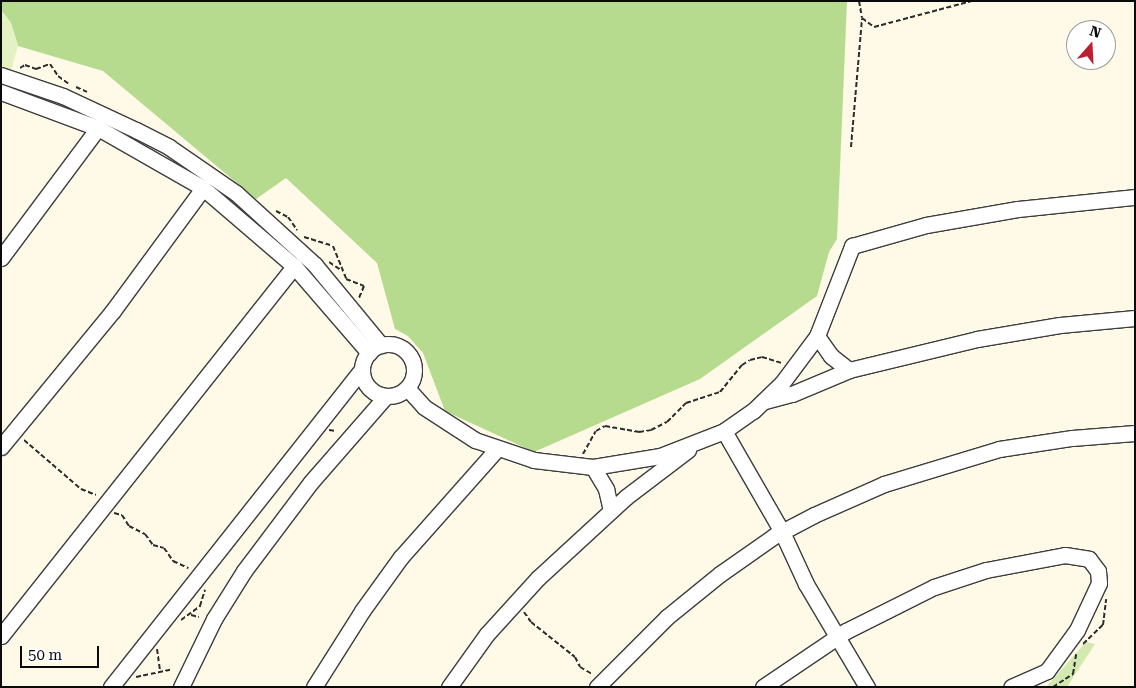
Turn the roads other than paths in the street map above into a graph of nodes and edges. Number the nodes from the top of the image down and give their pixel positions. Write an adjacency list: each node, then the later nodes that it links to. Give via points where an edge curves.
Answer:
1 (8, 78): 10 (street, via 91,108 169,147 259,212 315,265 355,311)
2 (1, 92): 3 (street)
3 (98, 128): 4 (street); 6 (street)
4 (203, 188): 7 (street); 19 (street, via 112,312)
5 (1135, 197): 9 (street, via 1018,209 857,243 849,250 835,297)
6 (1, 258)
7 (294, 266): 10 (street); 24 (street)
8 (1135, 318): 12 (street, via 1060,325 977,339)
9 (817, 336): 12 (street, via 831,356); 15 (street, via 794,369)
10 (375, 349): 11 (street); 13 (street, via 398,346 410,357 414,373)
11 (362, 369): 14 (street, via 369,389); 27 (street)
12 (849, 370): 15 (street, via 792,394)
13 (407, 388): 14 (street); 20 (street, via 424,408 452,427)
14 (386, 396): 28 (street, via 311,482 244,571 214,619)
15 (765, 401): 16 (street)
16 (724, 431): 18 (street); 23 (street)
17 (1135, 433): 23 (street, via 1030,443 955,461 866,491)
18 (695, 444): 21 (street, via 638,462); 22 (street)
19 (1, 447)
20 (497, 449): 21 (street, via 534,460); 29 (street, via 401,557)
21 (593, 467): 22 (street, via 606,489)
22 (611, 510): 30 (street, via 563,554 487,634)
23 (782, 532): 25 (street, via 806,584); 26 (street, via 720,574 667,617)
24 (1, 636)
25 (837, 637): 31 (street); 32 (street); 33 (street, via 909,598 965,576 1066,555 1089,559 1098,571 1100,583 1078,630 1048,671)
26 (599, 684)
27 (111, 687)
28 (181, 687)
29 (314, 687)
30 (449, 687)
31 (763, 687)
32 (867, 687)
33 (1011, 687)

